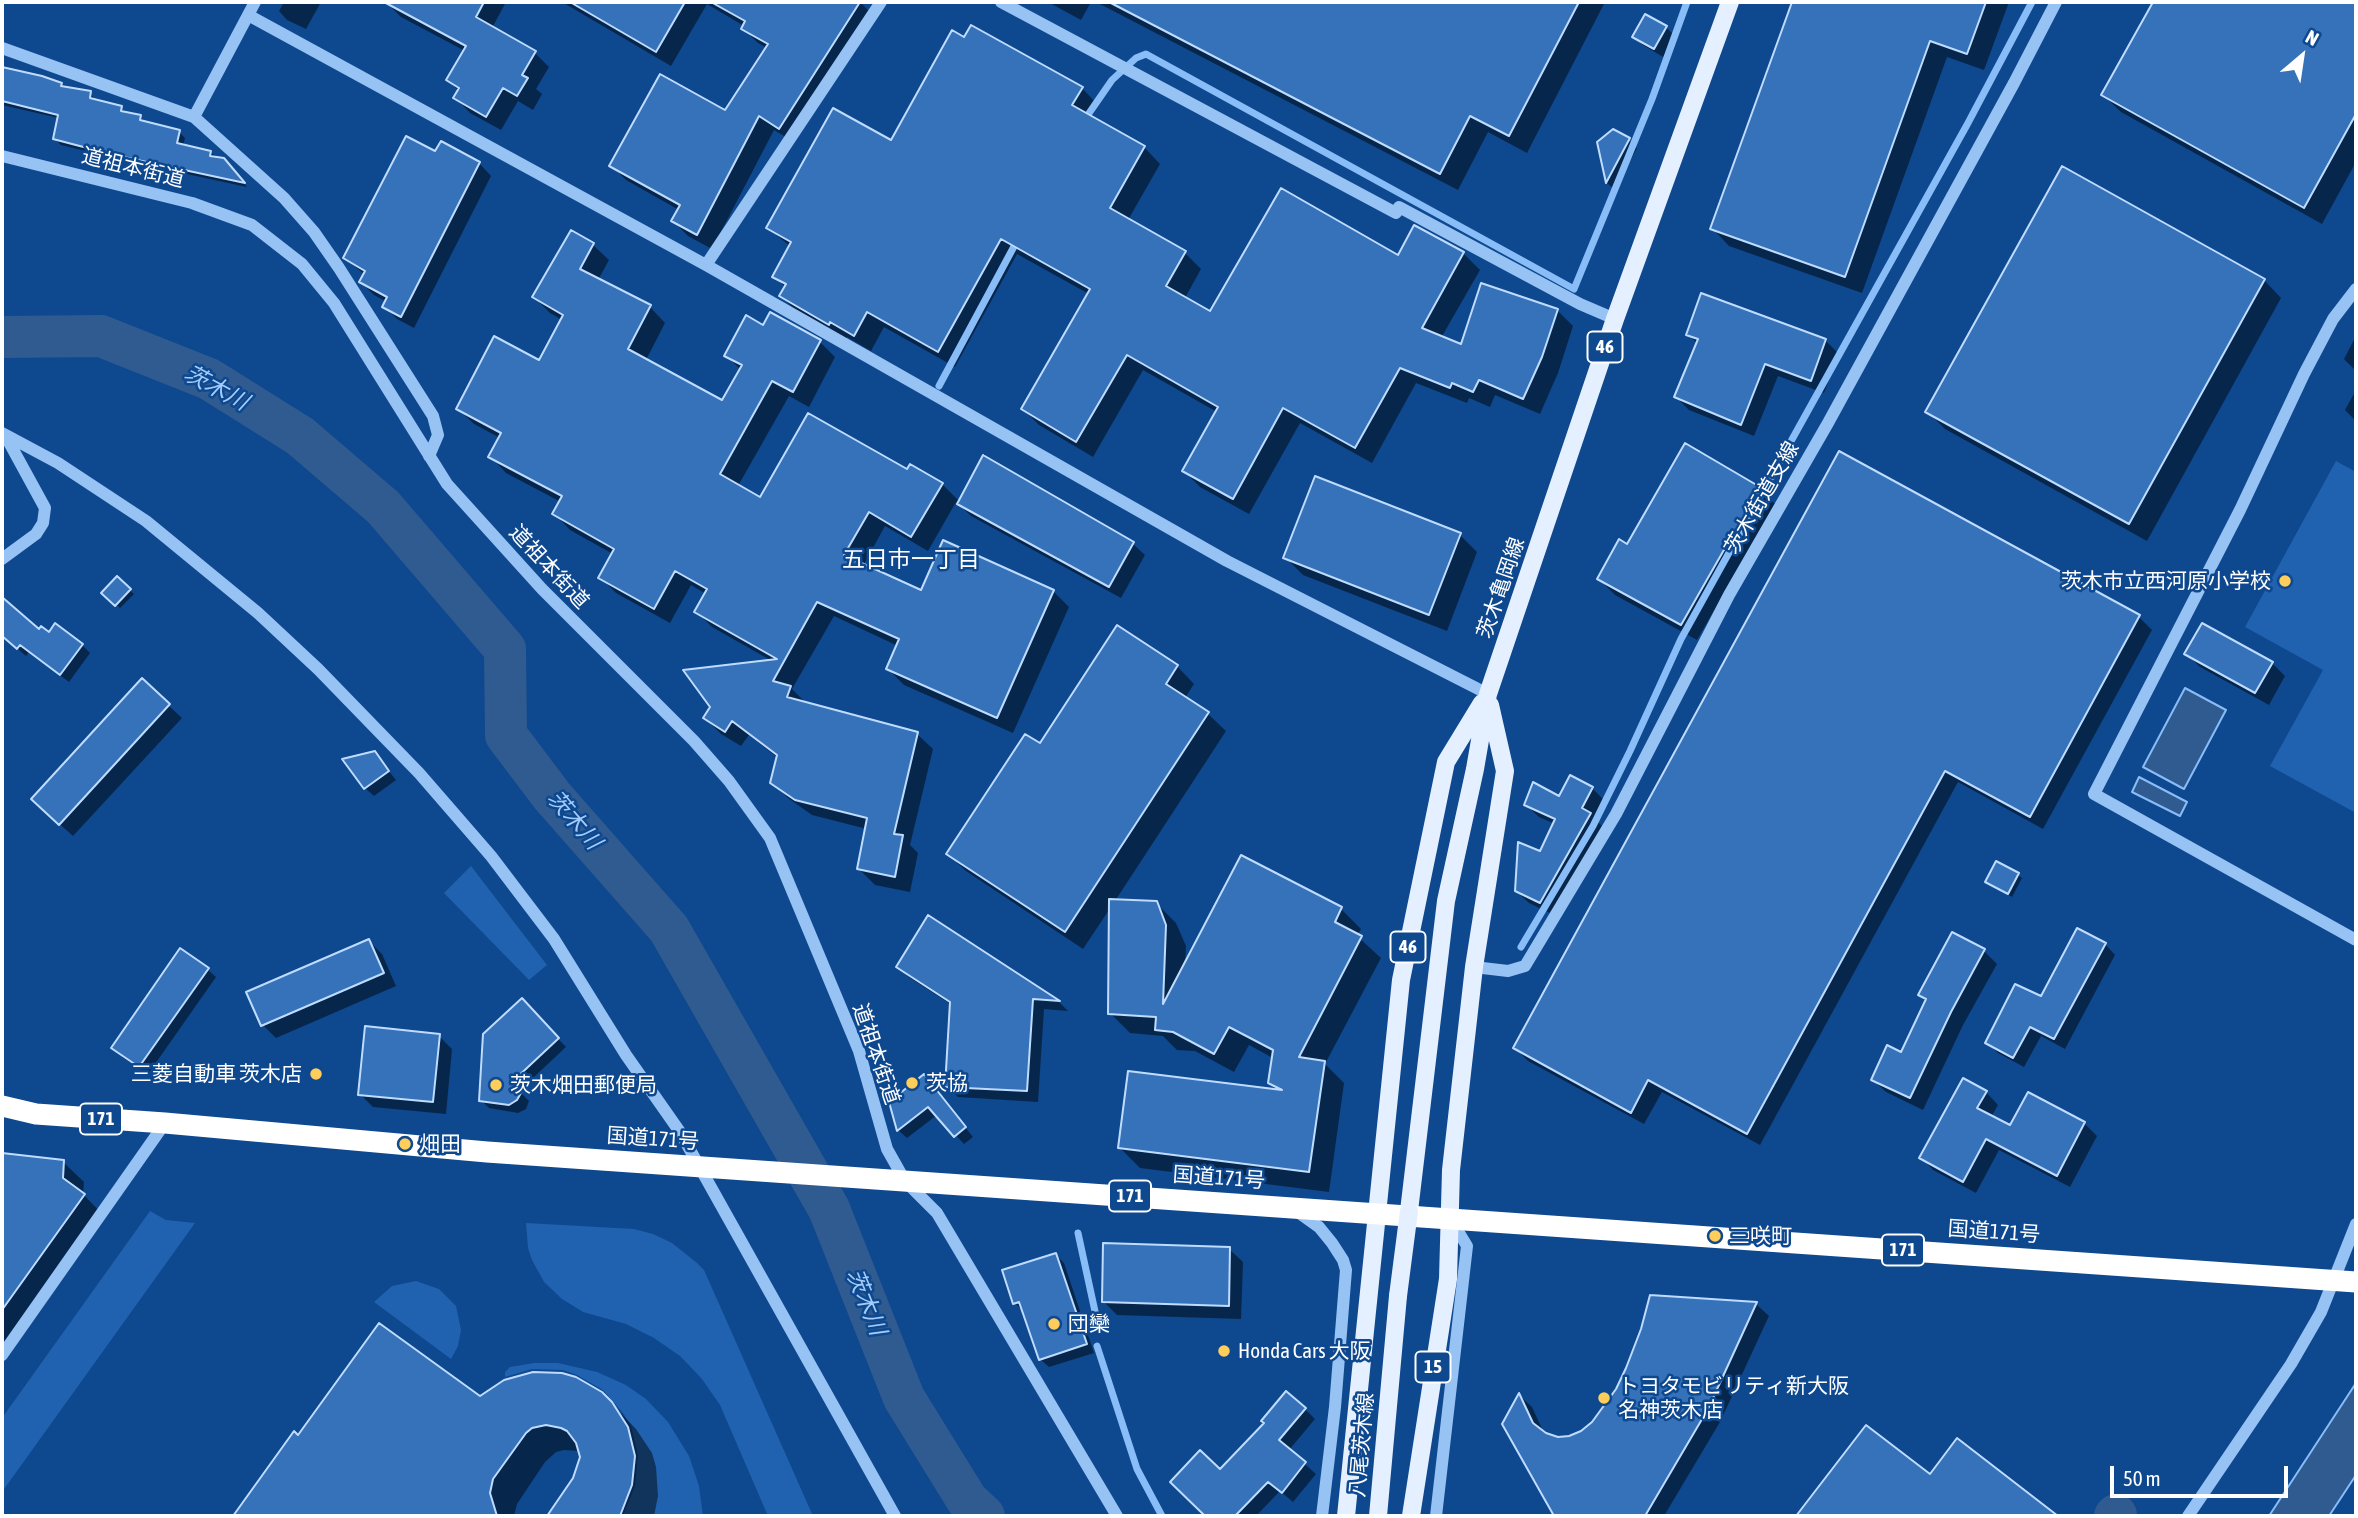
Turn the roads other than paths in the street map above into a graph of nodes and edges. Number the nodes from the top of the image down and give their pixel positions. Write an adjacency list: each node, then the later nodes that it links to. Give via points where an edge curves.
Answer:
1 (255, 2): 6 (street)
2 (881, 2): 10 (street)
3 (1001, 2): 12 (street, via 1396,213 1399,207)
4 (1730, 2): 12 (main road, 茨木亀岡線 / 46)
5 (2056, 2): 18 (street, 茨木街道支線, via 1828,423 1729,595 1616,814 1539,943 1525,966 1508,971)
6 (247, 15): 8 (street); 10 (street)
7 (2, 48): 8 (street)
8 (194, 117): 14 (street, via 284,198 339,268 433,416 438,435)
9 (2, 156): 14 (street, 道祖本街道, via 192,203 252,225 302,264 334,303)
10 (706, 265): 16 (street, via 1227,561)
11 (2356, 289): 17 (street, via 2333,319 2304,374 2240,510 2094,794)
12 (1615, 319): 16 (main road, 茨木亀岡線 / 46)
13 (3, 434): 15 (street, via 45,508 36,534); 23 (street, via 58,463 146,521 258,613 419,773 554,939)
14 (429, 456): 24 (street, 道祖本街道, via 447,484 542,589 694,741 753,811 770,838 859,1051 887,1149)
15 (2, 559)
16 (1488, 694): 18 (main road, via 1505,771); 26 (main road, 茨木亀岡線 / 46, via 1446,901); 27 (main road, 46, via 1446,762 1401,980)
17 (2356, 940)
18 (1474, 967): 28 (main road, via 1451,1170)
19 (2, 1106): 20 (highway, 国道171号 / 171)
20 (36, 1114): 21 (highway, 国道171号 / 171); 22 (highway, 国道171号 / 171)
21 (2, 1116)
22 (165, 1123): 23 (highway, 国道171号 / 171); 32 (street)
23 (700, 1166): 24 (highway, 国道171号 / 171); 33 (street)
24 (905, 1181): 25 (highway, 国道171号 / 171); 34 (street, 道祖本街道, via 937,1213)
25 (1292, 1208): 27 (highway, 国道171号 / 171); 35 (street, via 1326,1235 1346,1270)
26 (1409, 1211): 37 (main road, 八尾茨木線 / 15, bridge)
27 (1376, 1213): 28 (highway, 国道171号 / 171); 36 (main road)
28 (1450, 1218): 30 (highway, 国道171号 / 171); 38 (main road, 15, via 1447,1292); 39 (street, via 1467,1246)
29 (2356, 1224): 30 (street)
30 (2334, 1280): 31 (highway, 国道171号 / 171); 40 (street, via 2291,1364)
31 (2356, 1282)
32 (2, 1355)
33 (895, 1516)
34 (1117, 1516)
35 (1322, 1516)
36 (1346, 1516)
37 (1378, 1516)
38 (1411, 1516)
39 (1436, 1516)
40 (2188, 1516)

